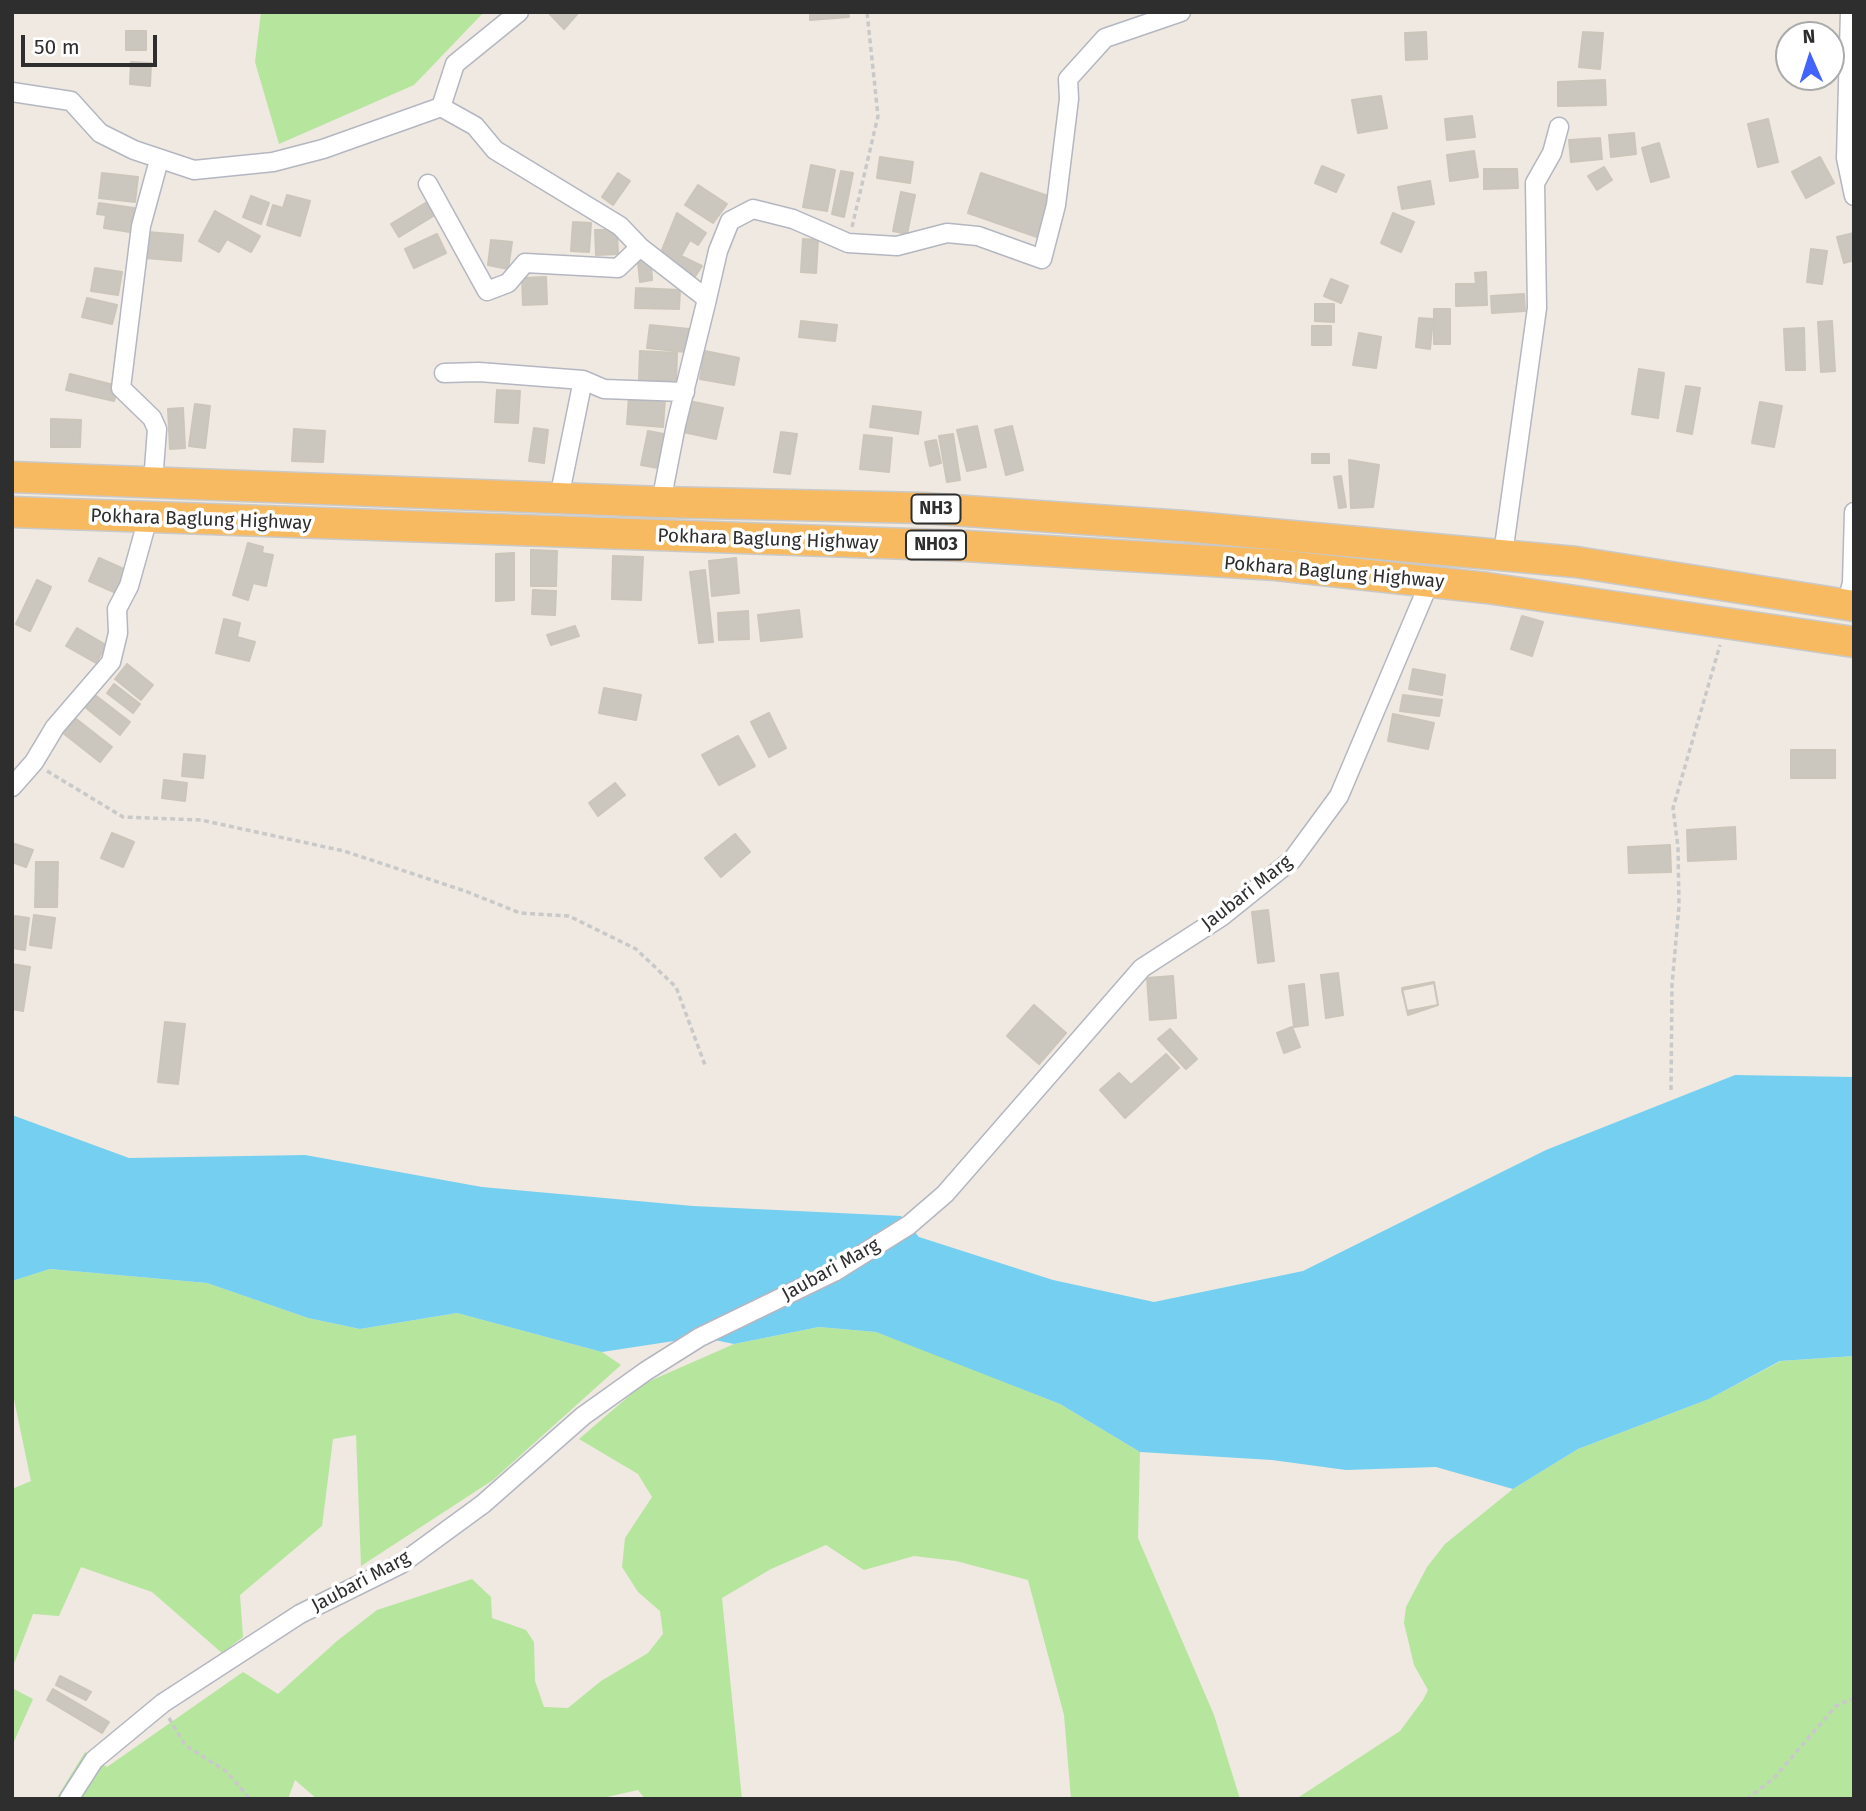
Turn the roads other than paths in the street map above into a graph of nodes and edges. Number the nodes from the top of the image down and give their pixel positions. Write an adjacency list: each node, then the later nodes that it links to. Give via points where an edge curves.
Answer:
1 (519, 12): 5 (street, via 455,64)
2 (1181, 12): 11 (street, via 1105,38 1068,79 1056,205 1042,259 978,236 947,233 897,246 848,243 793,219 754,209 730,221)
3 (1850, 12): 9 (street, via 1846,158)
4 (12, 92): 7 (street, via 71,101 100,133)
5 (441, 107): 7 (street, via 273,162 194,170); 10 (street, via 474,126 495,150 620,226)
6 (1559, 127): 22 (street, via 1552,153 1535,183 1537,308)
7 (159, 160): 16 (street, via 141,226 121,388 152,418 157,429)
8 (428, 184): 10 (street, via 487,291 508,283 525,262 618,268)
9 (1854, 196)
10 (640, 247): 11 (street)
11 (707, 299): 14 (street)
12 (444, 373): 13 (street)
13 (583, 380): 14 (street, via 604,390); 17 (street)
14 (685, 392): 18 (street)
15 (12, 477): 16 (highway, Pokhara Baglung Highway / NH3)
16 (153, 482): 17 (highway, Pokhara Baglung Highway / NH3)
17 (559, 498): 18 (highway, Pokhara Baglung Highway / NH3)
18 (661, 502): 22 (highway, Pokhara Baglung Highway / NH3, via 923,508)
19 (12, 512): 21 (highway, Pokhara Baglung Highway / NH03)
20 (1854, 512): 24 (street)
21 (148, 518): 23 (highway, Pokhara Baglung Highway / NH03, via 966,546 1276,565); 26 (street, via 129,586 117,609 118,633 111,662 55,727)
22 (1503, 554): 24 (highway, Pokhara Baglung Highway / NH3)
23 (1430, 581): 25 (highway, Pokhara Baglung Highway / NH03); 27 (street, Jaubari Marg, via 1339,796 1292,860 1221,917 1142,968 945,1194 909,1226 834,1272 700,1337 646,1371 583,1416 483,1504 401,1564 300,1614 163,1703 94,1760)
24 (1850, 605)
25 (1854, 642)
26 (12, 787)
27 (69, 1799)

